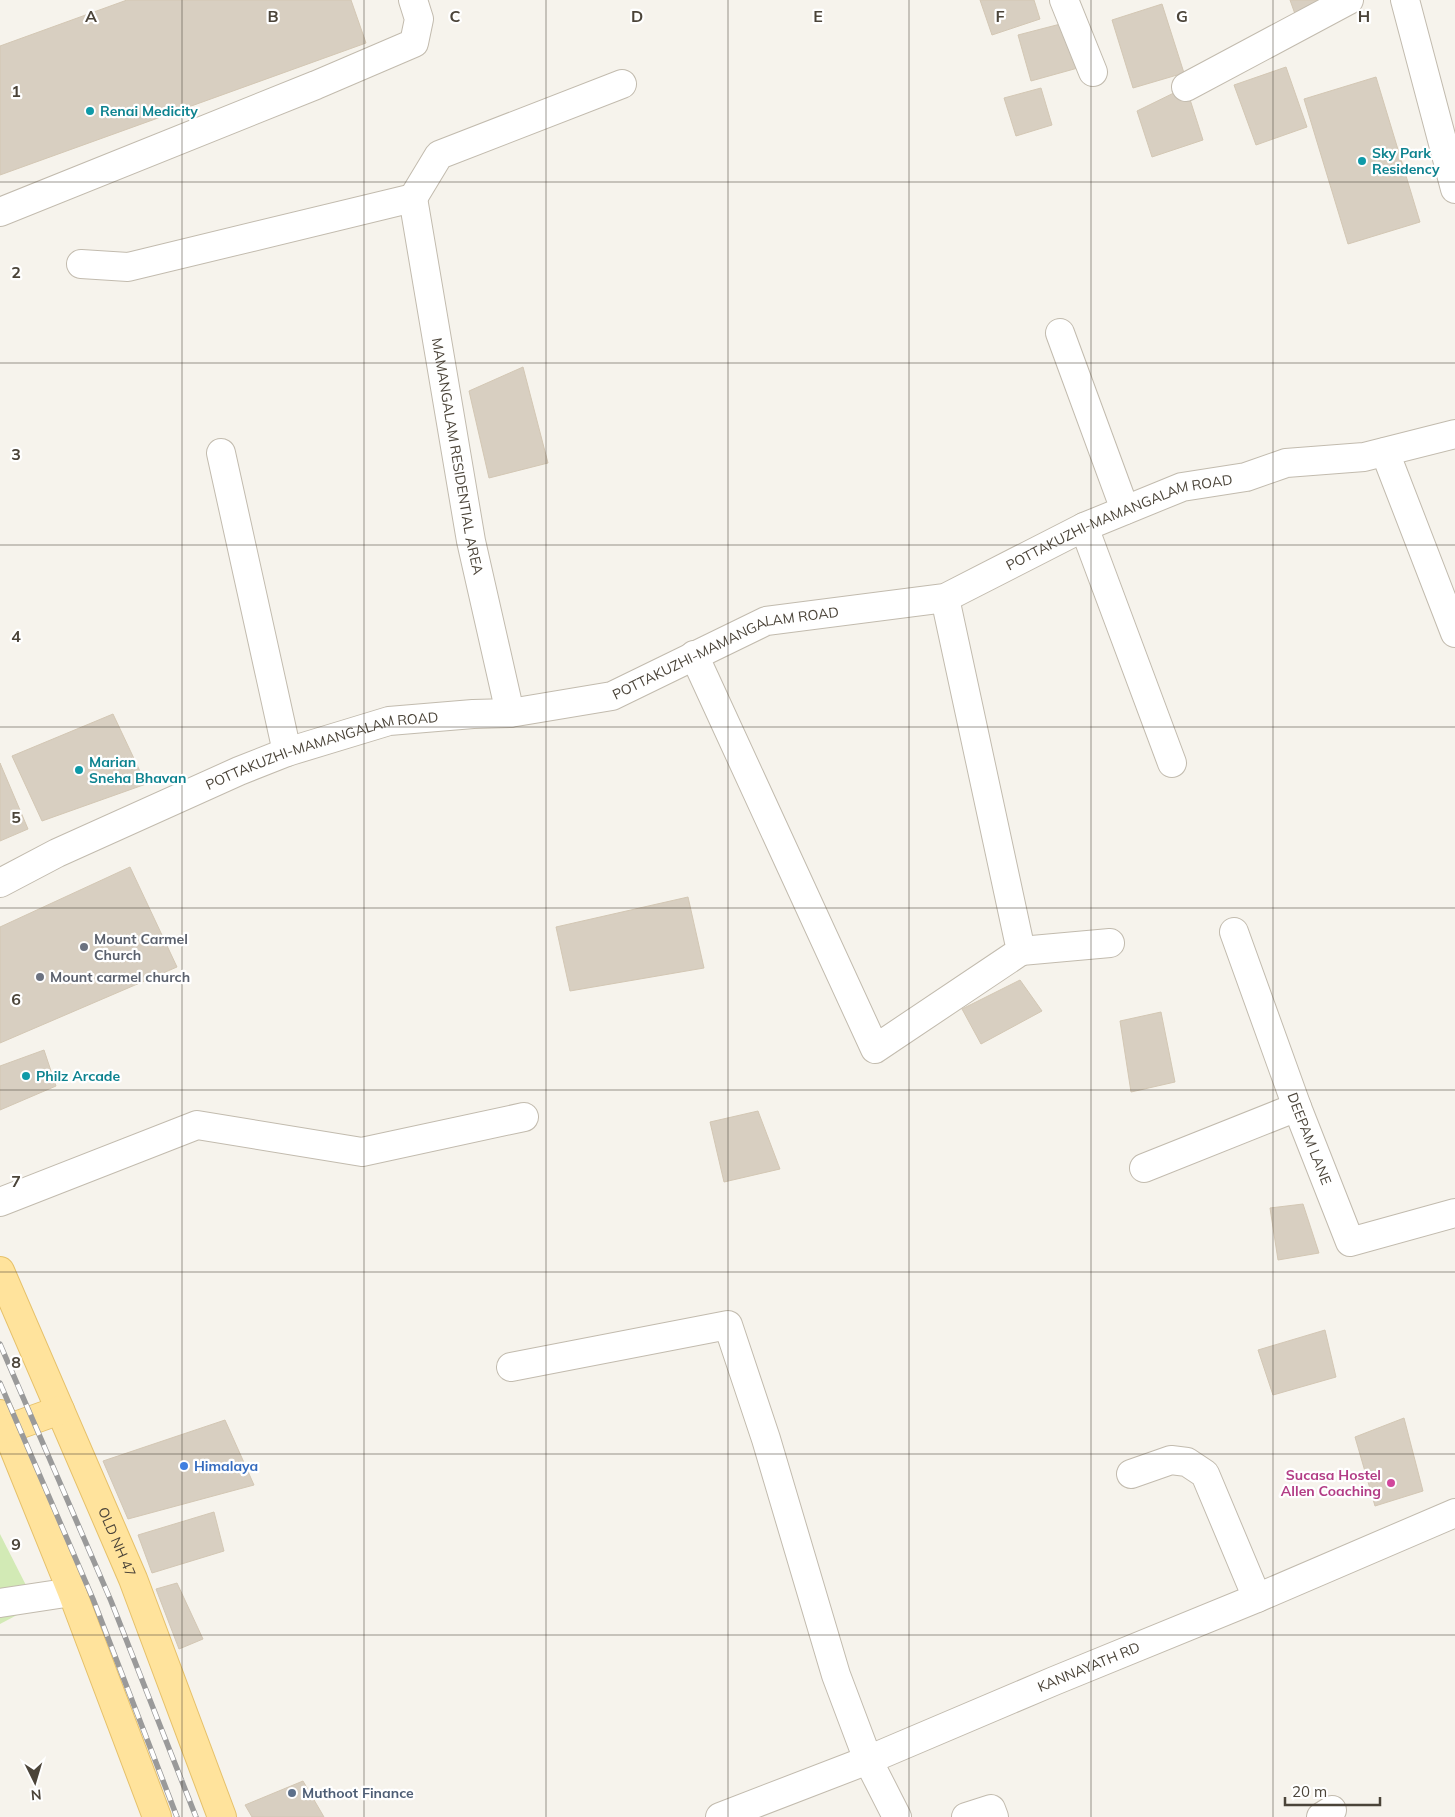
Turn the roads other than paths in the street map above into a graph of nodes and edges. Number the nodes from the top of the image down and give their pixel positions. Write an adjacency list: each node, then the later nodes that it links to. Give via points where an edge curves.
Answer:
1 (412, 0): 10 (street, via 419,19 414,43)
2 (1064, 0): 5 (street)
3 (1349, 0): 7 (street)
4 (1405, 0): 8 (street)
5 (1093, 72)
6 (622, 84): 9 (street, via 438,155)
7 (1186, 87)
8 (1455, 189)
9 (413, 198): 11 (street, via 128,267); 21 (street, MAMANGALAM RESIDENTIAL AREA, via 471,541)
10 (0, 212)
11 (81, 264)
12 (1060, 333): 16 (street)
13 (1455, 434): 14 (street, POTTAKUZHI-MAMANGALAM ROAD)
14 (1385, 452): 16 (street, POTTAKUZHI-MAMANGALAM ROAD, via 1364,457 1286,463 1246,477 1182,487); 19 (street)
15 (221, 453): 22 (street)
16 (1125, 510): 17 (street, POTTAKUZHI-MAMANGALAM ROAD)
17 (1084, 527): 18 (street, POTTAKUZHI-MAMANGALAM ROAD); 23 (street)
18 (945, 598): 20 (street, POTTAKUZHI-MAMANGALAM ROAD, via 766,621); 27 (street)
19 (1455, 633)
20 (694, 655): 21 (street, POTTAKUZHI-MAMANGALAM ROAD, via 612,696); 27 (street, via 875,1049)
21 (510, 713): 22 (street, POTTAKUZHI-MAMANGALAM ROAD, via 389,721)
22 (287, 752): 24 (street, POTTAKUZHI-MAMANGALAM ROAD, via 57,853)
23 (1172, 763)
24 (0, 883)
25 (1234, 932): 28 (street, DEEPAM LANE)
26 (1110, 943): 27 (street)
27 (1020, 951)
28 (1297, 1107): 30 (street); 32 (street, DEEPAM LANE, via 1350,1242)
29 (524, 1117): 31 (street, via 362,1152 197,1125)
30 (1144, 1168)
31 (0, 1202)
32 (1455, 1213)
33 (0, 1271): 35 (main road, OLD NH 47)
34 (511, 1367): 42 (street, via 728,1325 766,1439 836,1675)
35 (60, 1410): 36 (main road); 44 (main road, OLD NH 47, via 133,1579)
36 (3, 1421): 39 (main road)
37 (1131, 1474): 40 (street, via 1171,1460 1187,1462 1205,1474)
38 (1455, 1513): 40 (street, KANNAYATH RD)
39 (72, 1592): 41 (street); 43 (main road)
40 (1258, 1598): 42 (street, KANNAYATH RD)
41 (0, 1603)
42 (868, 1760): 45 (street, KANNAYATH RD); 46 (street)
43 (157, 1817)
44 (222, 1817)
45 (720, 1817)
46 (897, 1817)
47 (966, 1817): 48 (street, via 991,1809)
48 (994, 1817)

